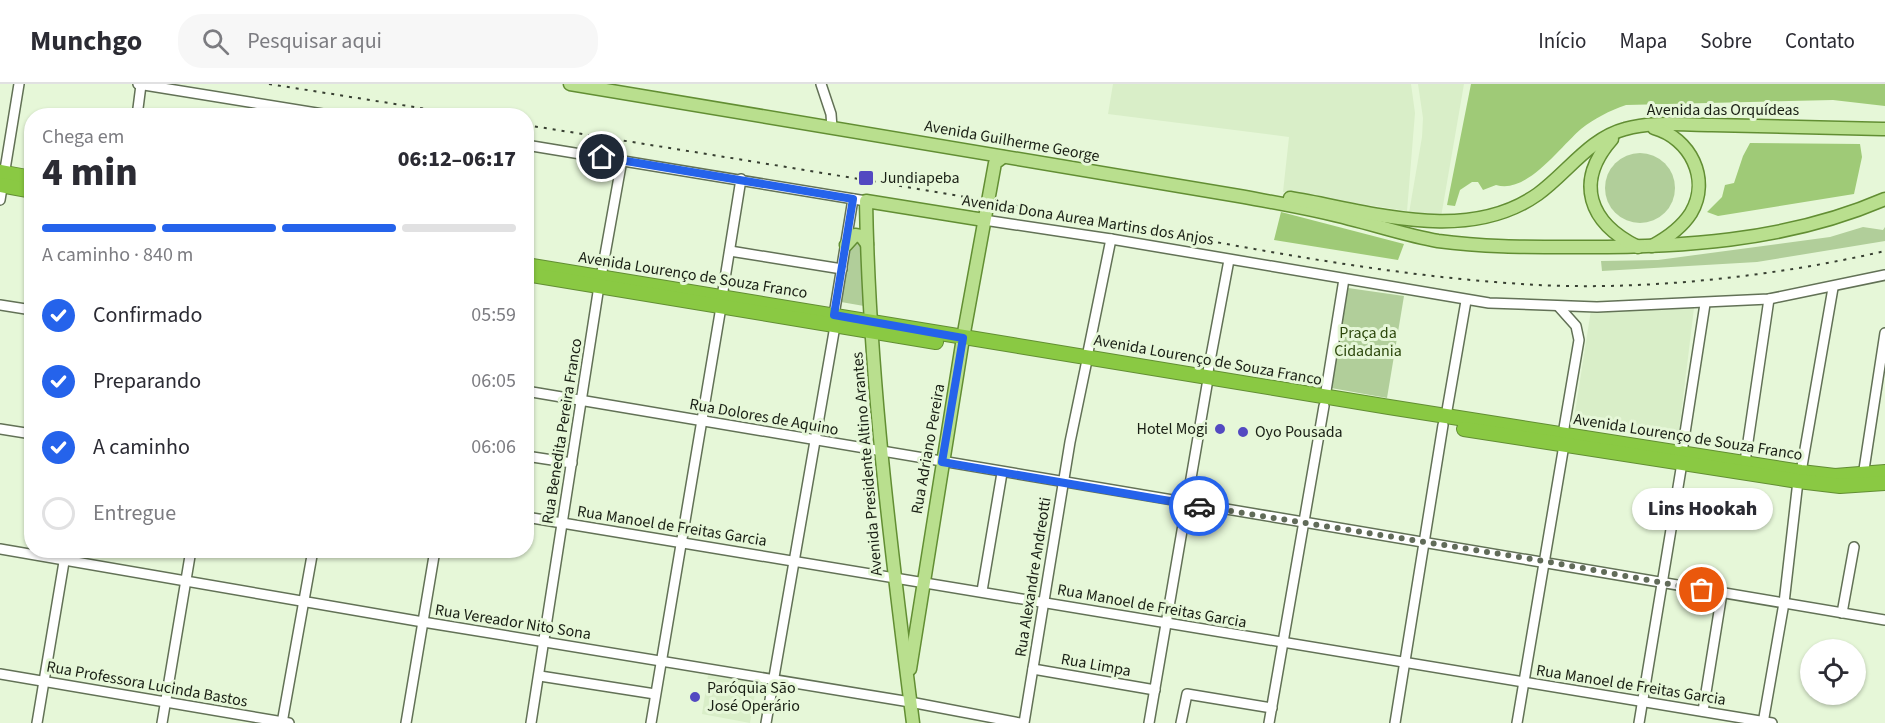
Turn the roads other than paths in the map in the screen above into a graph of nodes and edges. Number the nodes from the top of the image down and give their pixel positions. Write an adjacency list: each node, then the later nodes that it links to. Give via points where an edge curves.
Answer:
1 (19, 84): 19 (street)
2 (140, 84): 6 (street); 7 (street)
3 (570, 84): 10 (main road, Avenida Guilherme George)
4 (608, 84): 10 (main road, Avenida Guilherme George)
5 (821, 84): 10 (street)
6 (261, 104): 8 (street); 9 (street)
7 (138, 108)
8 (260, 108)
9 (286, 108)
10 (832, 125): 15 (main road, Avenida Guilherme George); 25 (main road, Avenida Guilherme George)
11 (1637, 126): 12 (main road, Avenida das Orquídeas); 13 (main road, Avenida das Orquídeas); 29 (main road, via 1657,128 1679,140 1694,160 1699,180 1697,199 1688,217 1668,236)
12 (1885, 129)
13 (1622, 130): 25 (main road, Avenida das Orquídeas, via 1599,142 1521,204 1481,217); 29 (main road, via 1594,164 1591,195 1596,212 1607,226)
14 (534, 146): 16 (street, Avenida Dona Aurea Martins dos Anjos)
15 (996, 158): 24 (main road, Rua Adriano Pereira); 29 (main road, Avenida Guilherme George, via 1311,210 1446,242 1510,247)
16 (622, 160): 18 (street, Avenida Dona Aurea Martins dos Anjos); 37 (street, Rua Benedita Pereira Franco)
17 (24, 179): 19 (highway)
18 (741, 179): 21 (street, Avenida Dona Aurea Martins dos Anjos); 30 (street)
19 (1, 183): 20 (highway)
20 (24, 189)
21 (853, 199): 23 (street, Avenida Dona Aurea Martins dos Anjos); 28 (street)
22 (1885, 199): 29 (main road, via 1846,216 1797,228 1723,241)
23 (866, 201): 24 (main road, Avenida Dona Aurea Martins dos Anjos); 27 (main road, Avenida Presidente Altino Arantes)
24 (984, 220): 26 (street, Avenida Dona Aurea Martins dos Anjos); 49 (main road, Rua Adriano Pereira)
25 (1446, 222)
26 (1111, 239): 31 (street, Avenida Dona Aurea Martins dos Anjos); 50 (street, Rua Alexandre Andreotti)
27 (867, 244): 28 (main road, via 855,235); 47 (main road, Avenida Presidente Altino Arantes)
28 (846, 245): 33 (street)
29 (1645, 248)
30 (730, 251): 33 (street); 41 (street)
31 (1229, 260): 36 (street, Avenida Dona Aurea Martins dos Anjos); 51 (street)
32 (534, 267): 37 (highway, Avenida Lourenço de Souza Franco)
33 (842, 269): 46 (street)
34 (534, 275): 37 (highway, Avenida Lourenço de Souza Franco)
35 (1885, 275): 38 (street, Avenida Dona Aurea Martins dos Anjos)
36 (1344, 279): 40 (street, Avenida Dona Aurea Martins dos Anjos); 54 (street)
37 (600, 282): 41 (highway, Avenida Lourenço de Souza Franco); 53 (street, Rua Benedita Pereira Franco)
38 (1833, 288): 39 (street, Avenida Dona Aurea Martins dos Anjos); 69 (street)
39 (1769, 300): 42 (street, Avenida Dona Aurea Martins dos Anjos); 65 (street)
40 (1466, 301): 44 (street, Avenida Dona Aurea Martins dos Anjos); 55 (street)
41 (721, 302): 46 (highway, Avenida Lourenço de Souza Franco); 56 (street)
42 (1705, 304): 44 (street, Avenida Dona Aurea Martins dos Anjos); 63 (street)
43 (0, 305): 45 (street)
44 (1559, 307): 59 (street, via 1576,326 1579,340)
45 (24, 309)
46 (834, 320): 47 (highway, Avenida Lourenço de Souza Franco); 60 (street)
47 (872, 326): 49 (highway, Avenida Lourenço de Souza Franco); 61 (main road, Avenida Presidente Altino Arantes)
48 (1885, 333): 70 (street)
49 (962, 342): 50 (highway, Avenida Lourenço de Souza Franco); 64 (main road, Rua Adriano Pereira)
50 (1087, 361): 51 (highway, Avenida Lourenço de Souza Franco); 71 (street, Rua Alexandre Andreotti)
51 (1207, 381): 54 (highway, Avenida Lourenço de Souza Franco); 73 (street)
52 (534, 392): 53 (street, Rua Dolores de Aquino)
53 (583, 400): 56 (street, Rua Dolores de Aquino); 66 (street, Rua Benedita Pereira Franco)
54 (1325, 402): 55 (highway, Avenida Lourenço de Souza Franco); 76 (street)
55 (1444, 421): 59 (highway, Avenida Lourenço de Souza Franco); 78 (street)
56 (700, 422): 60 (street, Rua Dolores de Aquino); 77 (street)
57 (0, 429): 58 (street)
58 (24, 433)
59 (1563, 440): 63 (highway, Avenida Lourenço de Souza Franco); 88 (street)
60 (815, 441): 61 (street, Rua Dolores de Aquino); 87 (street)
61 (883, 453): 64 (street, Rua Dolores de Aquino); 89 (main road, Avenida Presidente Altino Arantes)
62 (534, 457): 66 (street)
63 (1682, 458): 65 (highway, Avenida Lourenço de Souza Franco); 69 (highway, Avenida Lourenço de Souza Franco); 92 (street)
64 (942, 462): 68 (street, Rua Dolores de Aquino); 91 (main road, Rua Adriano Pereira)
65 (1745, 462): 69 (highway, Avenida Lourenço de Souza Franco)
66 (573, 463): 75 (street, Rua Benedita Pereira Franco)
67 (1885, 472): 70 (highway, Avenida Lourenço de Souza Franco)
68 (1002, 473): 71 (street, Rua Dolores de Aquino); 93 (street)
69 (1799, 476): 70 (highway, Avenida Lourenço de Souza Franco); 72 (highway, Avenida Lourenço de Souza Franco, via 1840,486); 97 (street)
70 (1863, 476)
71 (1064, 483): 73 (street, Rua Dolores de Aquino); 96 (street, Rua Alexandre Andreotti)
72 (1885, 483)
73 (1185, 504): 76 (street, Rua Dolores de Aquino); 101 (street)
74 (534, 519): 75 (street, Rua Manoel de Freitas Garcia)
75 (562, 524): 77 (street, Rua Manoel de Freitas Garcia); 102 (street, Rua Benedita Pereira Franco)
76 (1304, 524): 78 (street, Rua Dolores de Aquino); 103 (street)
77 (682, 542): 87 (street, Rua Manoel de Freitas Garcia); 104 (street)
78 (1424, 543): 88 (street, Rua Dolores de Aquino); 105 (street)
79 (1854, 547): 98 (street)
80 (0, 549): 81 (street, Rua Vereador Nito Sona)
81 (24, 551)
82 (64, 558): 109 (street)
83 (79, 558): 90 (street, Rua Vereador Nito Sona)
84 (190, 558): 90 (street)
85 (312, 558): 95 (street)
86 (434, 558): 100 (street)
87 (794, 561): 89 (street, Rua Manoel de Freitas Garcia); 110 (street)
88 (1544, 561): 92 (street, Rua Dolores de Aquino); 111 (street)
89 (893, 577): 91 (street, Rua Manoel de Freitas Garcia); 112 (main road, Avenida Presidente Altino Arantes)
90 (186, 581): 95 (street, Rua Vereador Nito Sona); 115 (street)
91 (922, 581): 93 (street, Rua Manoel de Freitas Garcia); 112 (main road, Rua Adriano Pereira)
92 (1662, 584): 94 (street, Rua Dolores de Aquino); 117 (street)
93 (982, 591): 96 (street, Rua Manoel de Freitas Garcia)
94 (1722, 593): 97 (street, Rua Dolores de Aquino); 119 (street)
95 (305, 601): 100 (street, Rua Vereador Nito Sona); 122 (street)
96 (1044, 602): 101 (street, Rua Manoel de Freitas Garcia); 106 (street, Rua Alexandre Andreotti)
97 (1784, 603): 98 (street, Rua Dolores de Aquino); 135 (street)
98 (1842, 613): 99 (street, Rua Dolores de Aquino)
99 (1885, 620)
100 (423, 622): 102 (street, Rua Vereador Nito Sona); 123 (street)
101 (1166, 623): 103 (street, Rua Manoel de Freitas Garcia); 113 (street)
102 (543, 642): 104 (street, Rua Vereador Nito Sona); 108 (street, Rua Benedita Pereira Franco)
103 (1283, 643): 105 (street, Rua Manoel de Freitas Garcia); 118 (street)
104 (660, 662): 110 (street, Rua Vereador Nito Sona); 114 (street)
105 (1405, 663): 111 (street, Rua Manoel de Freitas Garcia); 132 (street)
106 (1033, 669): 113 (street, Rua Limpa); 128 (street, Rua Alexandre Andreotti)
107 (0, 674): 109 (street, Rua Professora Lucinda Bastos)
108 (540, 675): 114 (street); 124 (street, Rua Benedita Pereira Franco)
109 (44, 681): 115 (street, Rua Professora Lucinda Bastos); 120 (street)
110 (773, 681): 116 (street, Rua Vereador Nito Sona); 126 (street)
111 (1524, 682): 117 (street, Rua Manoel de Freitas Garcia); 133 (street)
112 (908, 685): 116 (main road, Avenida Presidente Altino Arantes)
113 (1155, 690): 129 (street)
114 (655, 694): 125 (street)
115 (166, 702): 121 (street); 122 (street, Rua Professora Lucinda Bastos)
116 (910, 702): 127 (main road, Avenida Presidente Altino Arantes); 128 (street, Rua Vereador Nito Sona)
117 (1642, 703): 119 (street, Rua Manoel de Freitas Garcia); 134 (street)
118 (1272, 708): 130 (street, via 1187,694); 131 (street)
119 (1703, 711): 135 (street, Rua Manoel de Freitas Garcia)
120 (37, 723)
121 (162, 723)
122 (284, 723)
123 (406, 723)
124 (531, 723)
125 (651, 723)
126 (766, 723)
127 (912, 723)
128 (1022, 723)
129 (1149, 723)
130 (1181, 723)
131 (1269, 723)
132 (1395, 723)
133 (1517, 723)
134 (1639, 723)
135 (1766, 723)

